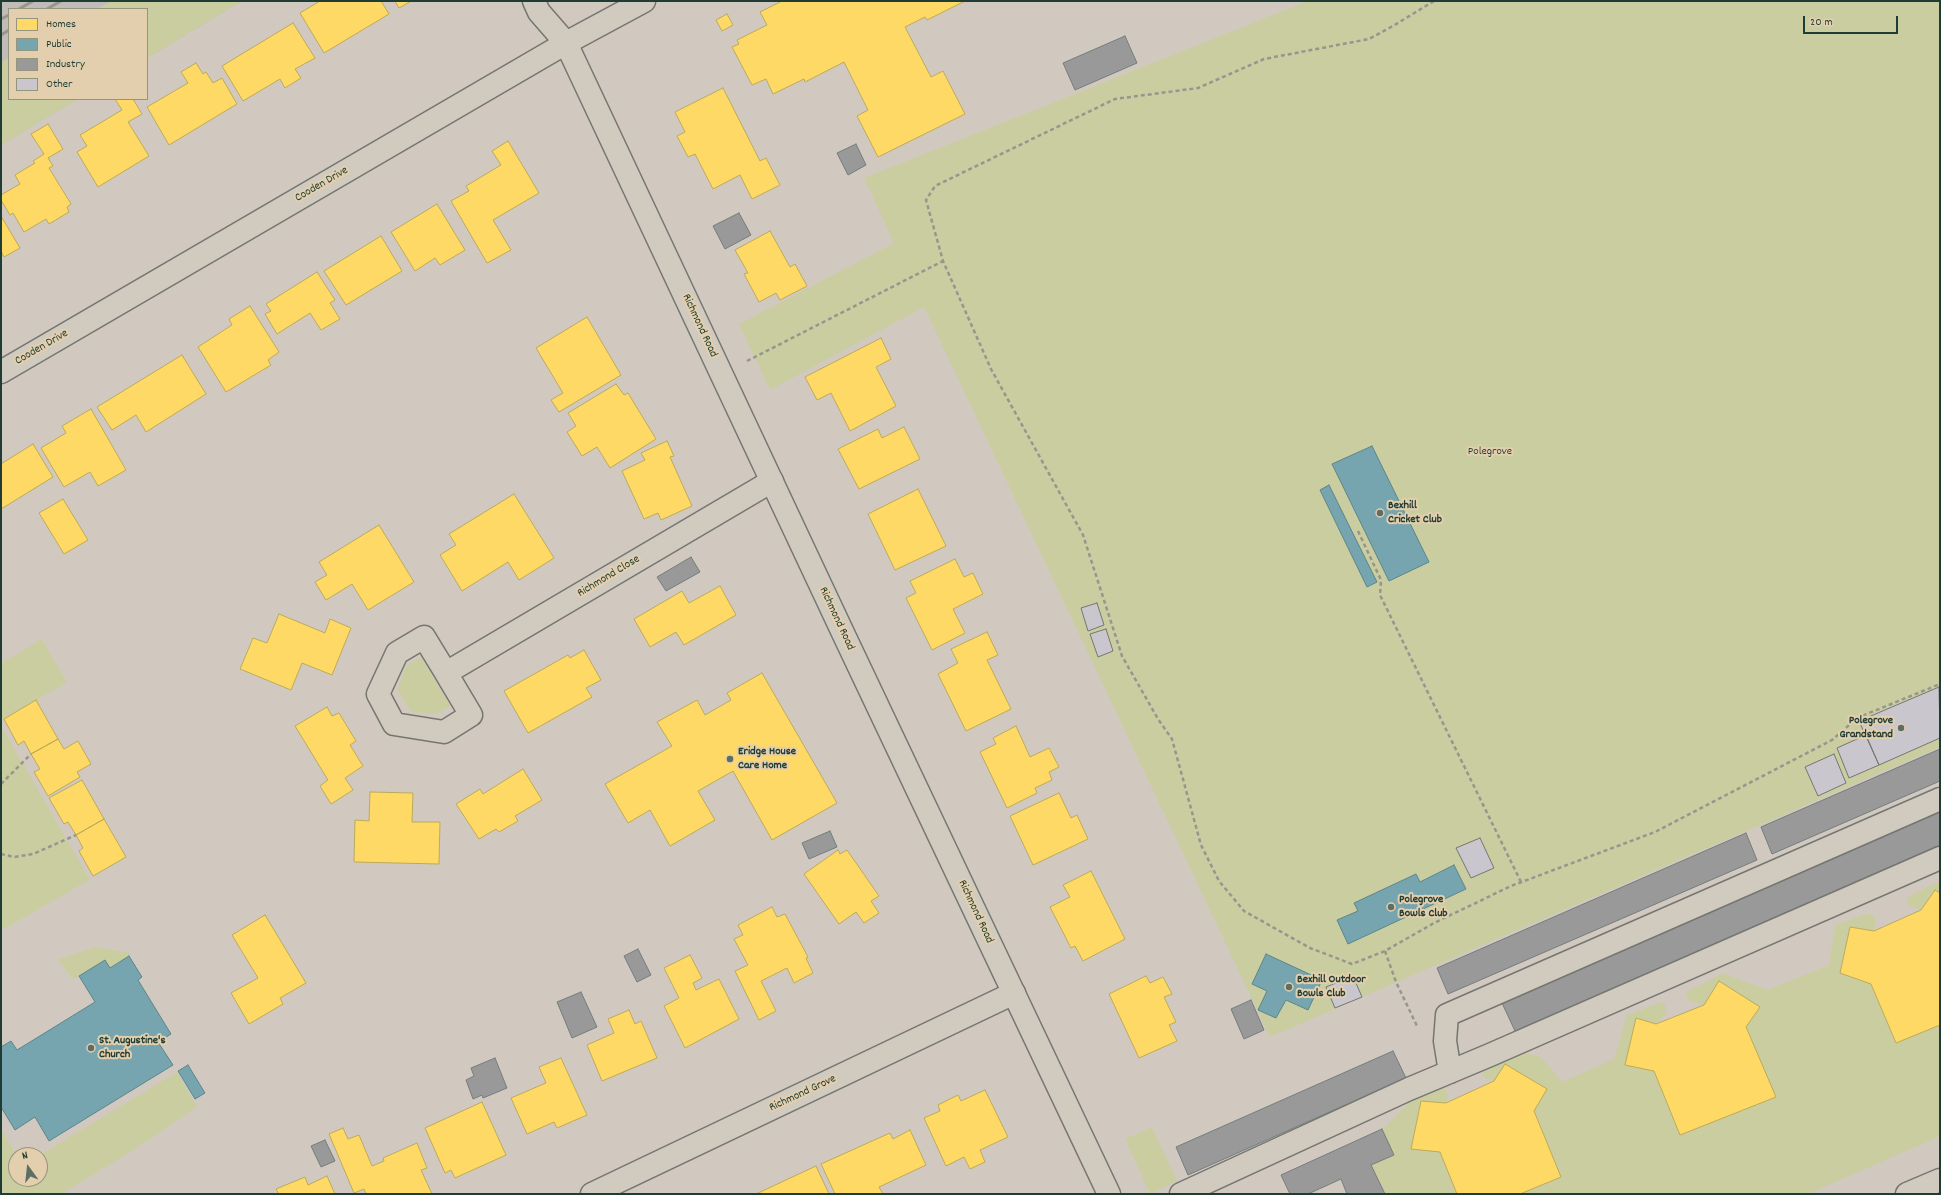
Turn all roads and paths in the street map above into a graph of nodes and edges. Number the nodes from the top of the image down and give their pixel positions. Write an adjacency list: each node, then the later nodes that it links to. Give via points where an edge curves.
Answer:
1 (534, 1): 4 (main road, Richmond Road, via 539,12)
2 (644, 1): 4 (main road, Cooden Drive)
3 (1434, 1): 5 (path, via 1369,39 1264,59 1198,88 1115,99 935,186 926,200)
4 (566, 43): 6 (main road, Cooden Drive); 7 (main road, Richmond Road)
5 (943, 261): 7 (path); 19 (path, via 991,369 1083,535 1122,656 1172,739 1201,845 1220,881 1244,911 1310,948 1352,964)
6 (1, 372)
7 (722, 374): 8 (main road, Richmond Road)
8 (772, 481): 10 (main road, Richmond Close); 20 (main road, Richmond Road)
9 (1358, 531): 18 (path, via 1381,580 1380,595)
10 (446, 673): 10 (main road, via 471,715 444,732 394,724 378,694 397,653 424,637)
11 (1940, 684): 18 (path, via 1857,718 1832,740 1655,832)
12 (32, 754): 13 (path)
13 (1, 784)
14 (1940, 799): 22 (main road, via 1447,1015 1445,1041)
15 (76, 836): 16 (path, via 33,854 14,857)
16 (1, 854)
17 (1940, 858): 22 (main road)
18 (1521, 882): 19 (path, via 1434,923)
19 (1385, 951): 21 (path, via 1396,982)
20 (1014, 993): 24 (main road, Richmond Grove); 25 (main road, Richmond Road)
21 (1419, 1030)
22 (1450, 1072): 26 (main road)
23 (1940, 1180): 27 (main road)
24 (592, 1194)
25 (1109, 1194)
26 (1181, 1194)
27 (1907, 1194)

